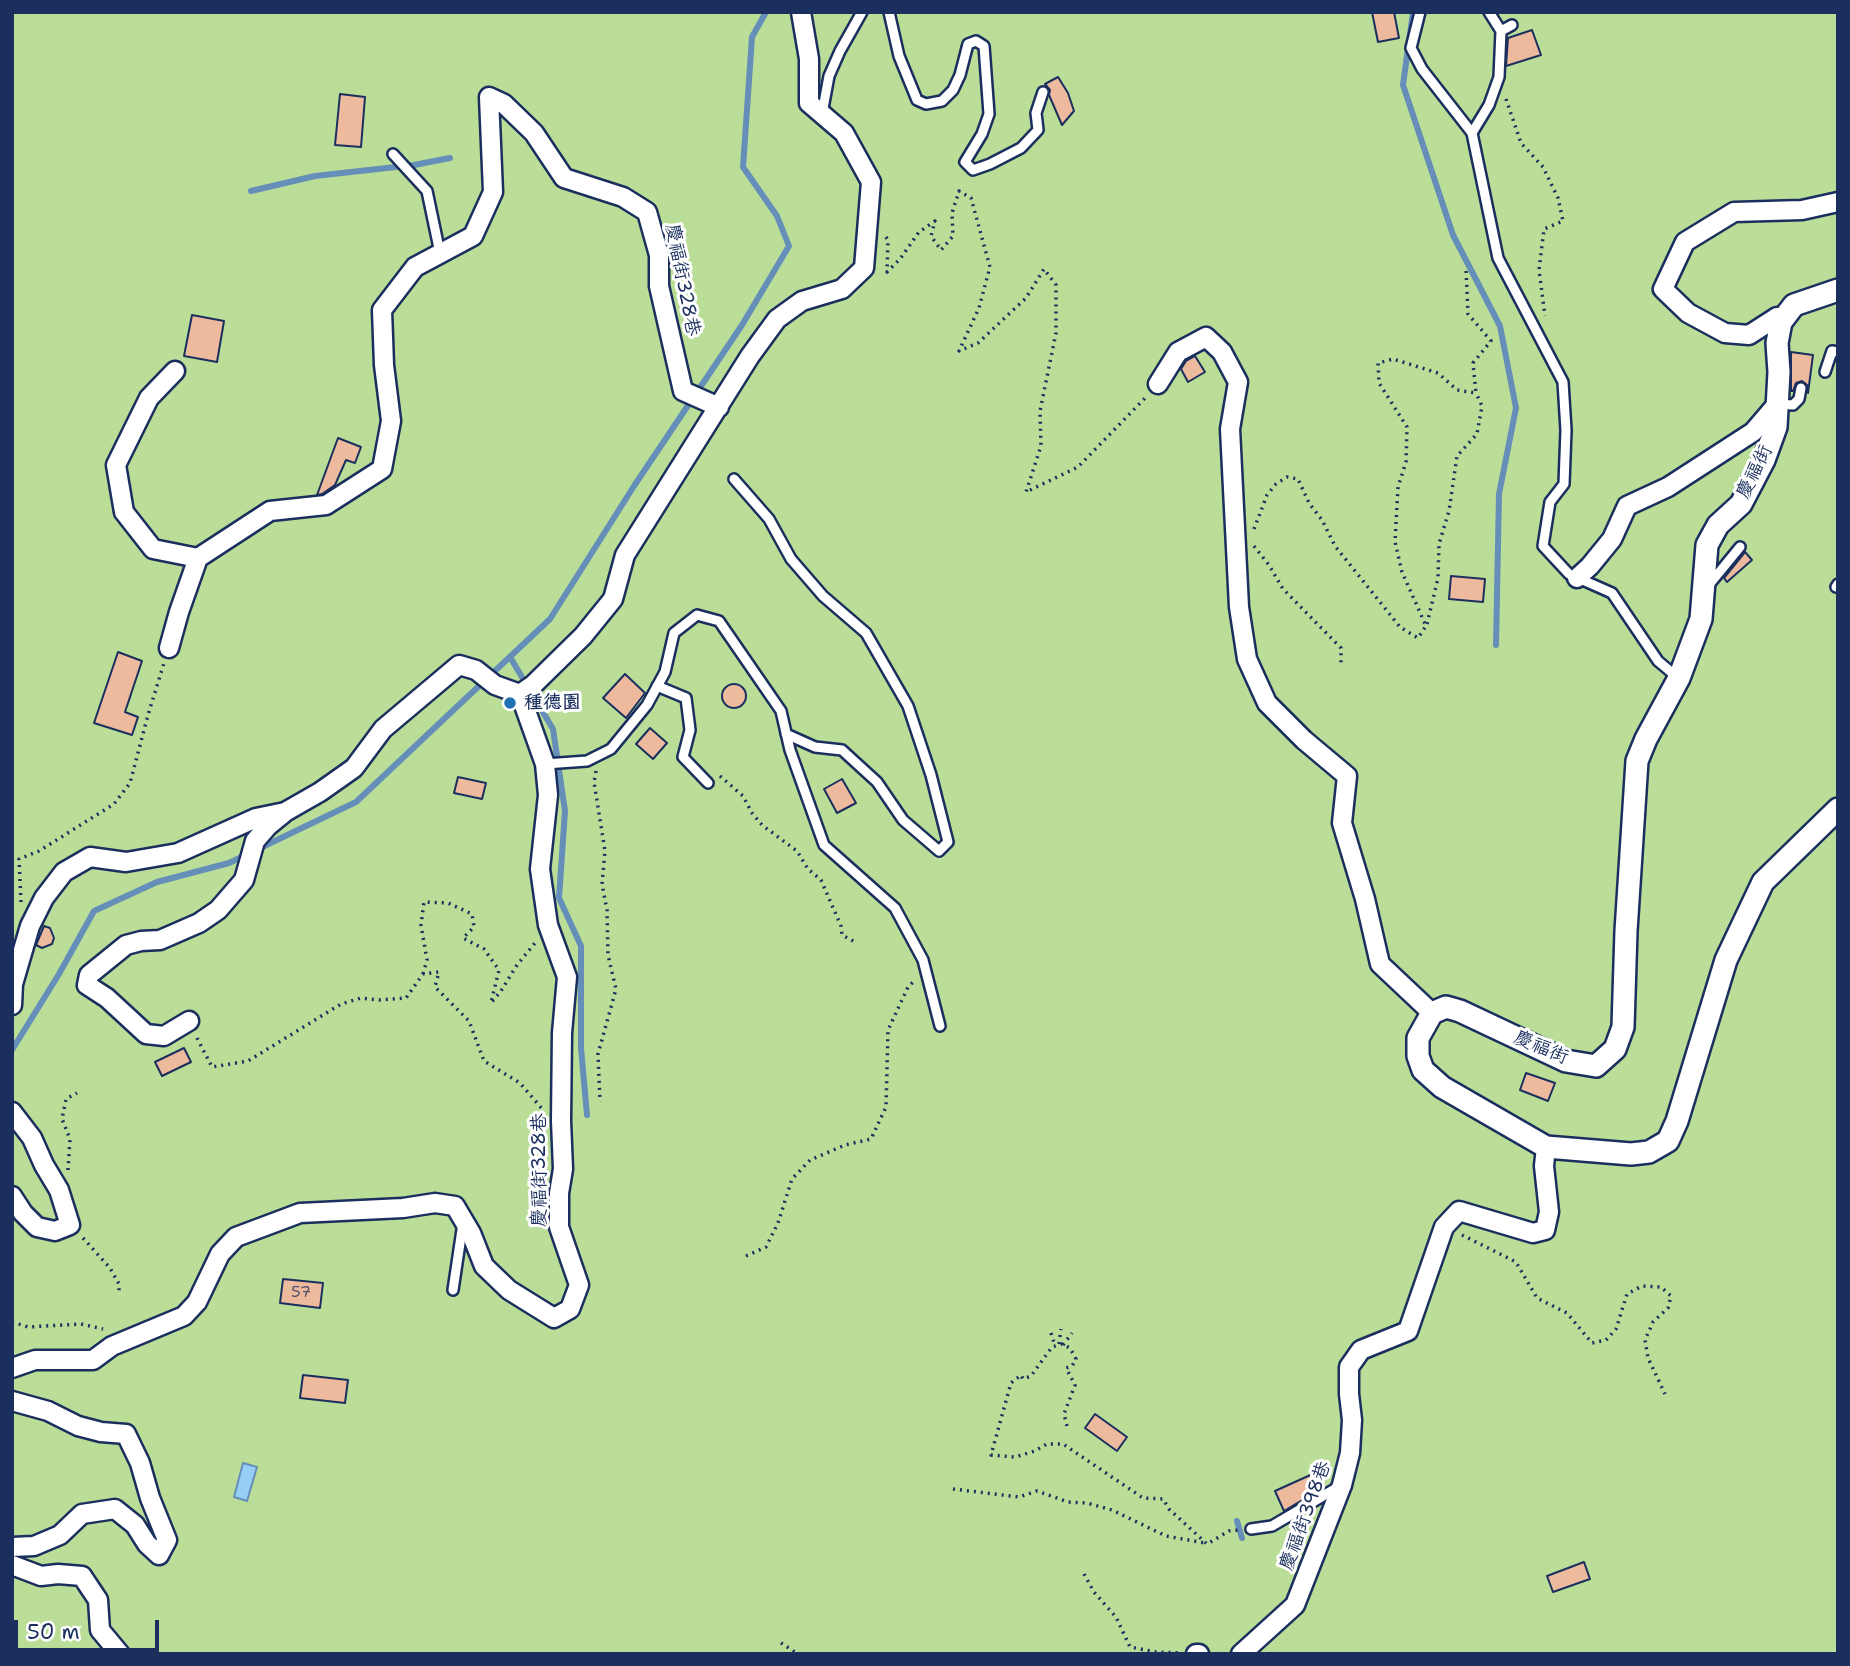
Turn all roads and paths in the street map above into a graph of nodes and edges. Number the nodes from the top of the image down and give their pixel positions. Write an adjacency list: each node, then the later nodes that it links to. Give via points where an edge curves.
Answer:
1 (801, 12): 10 (street, via 809,59 809,103)
2 (862, 12): 10 (lane, via 829,76)
3 (890, 12): 9 (lane, via 899,56 917,100 926,104 942,100 953,90 968,44 976,41 984,46 989,114 965,162 973,170 1021,148 1038,130 1036,113)
4 (1420, 12): 11 (lane, via 1411,48)
5 (1489, 12): 7 (lane)
6 (1512, 25): 7 (lane)
7 (1501, 31): 8 (lane)
8 (1499, 77): 11 (lane); 19 (path, via 1521,143 1543,167 1563,220 1544,229 1539,270 1546,328)
9 (1043, 92)
10 (822, 114): 14 (street, via 844,132 871,183)
11 (1472, 133): 19 (lane, via 1497,258)
12 (393, 154): 15 (lane, via 426,191)
13 (1838, 202): 18 (street, via 1802,210 1734,212 1685,242 1663,289 1688,313 1725,333 1749,335 1777,317)
14 (869, 213): 23 (path, via 888,240 887,272 919,232 934,221 931,236 941,250 953,236 952,213 959,191 971,198 990,267 979,308 959,351 978,343 1026,298 1044,268 1056,285 1056,333 1040,411 1041,446 1026,492 1078,467); 26 (street, via 864,268 842,289 802,302 777,319)
15 (440, 253): 26 (street, 慶福街328巷, via 473,236 493,192 489,97 505,104 534,133 564,178 623,197 647,212 683,391); 30 (street, 慶福街328巷, via 415,267 382,310 391,421 382,468 326,505 270,511)
16 (1466, 269): 25 (path, via 1468,314 1491,341 1473,363)
17 (1838, 290): 18 (street, via 1794,305)
18 (1785, 317): 27 (street, 慶福街, via 1777,343)
19 (1542, 341): 31 (lane, via 1563,382 1566,430 1564,484 1550,502 1543,546)
20 (1838, 352): 22 (lane, via 1832,351)
21 (175, 371): 30 (street, via 149,398 116,465 124,512 153,549)
22 (1825, 372)
23 (1158, 384): 52 (street, via 1178,352 1206,338 1222,352 1238,383 1230,429 1239,607 1247,659 1266,703 1348,776 1342,823 1380,964)
24 (1801, 388): 27 (lane, via 1793,405)
25 (1476, 393): 33 (path, via 1482,406 1477,434 1457,456); 33 (path, via 1457,390 1438,373 1393,359 1378,363 1379,383 1406,426 1395,542 1402,572)
26 (712, 404): 38 (street, via 625,555 613,599 583,636)
27 (1777, 404): 31 (street, via 1753,432 1668,487 1627,506 1612,539); 32 (street, 慶福街, via 1776,427 1764,460 1741,504 1718,525 1707,545)
28 (734, 479): 39 (lane, via 769,519 791,558 815,587 866,634 908,706 948,842 939,851 903,820 877,782 842,750 816,747)
29 (1740, 547): 32 (lane)
30 (198, 558): 34 (street)
31 (1577, 578): 36 (lane, via 1612,593 1658,661)
32 (1703, 593): 36 (street, 慶福街, via 1701,619)
33 (1426, 626): 35 (path, via 1418,638 1400,627 1335,546 1298,479 1287,477 1267,495 1252,536 1255,548 1283,589 1341,648)
34 (169, 648): 46 (path, via 130,783 114,804 19,859)
35 (1341, 665)
36 (1679, 678): 52 (street, 慶福街, via 1637,761 1623,1027 1615,1049 1596,1066 1566,1061 1460,1011 1446,1007)
37 (657, 686): 39 (lane, via 674,633 697,615 719,621 781,711); 40 (lane, via 632,725 611,749); 43 (lane, via 686,698 690,730 683,757)
38 (526, 690): 41 (street, 慶福街328巷); 45 (street, via 495,685 476,670 460,665 383,729 354,768)
39 (786, 734): 49 (lane, via 824,845 895,908)
40 (599, 755): 41 (lane, via 587,761); 56 (path, via 594,782 605,851 602,884 608,955 616,989 598,1054)
41 (546, 764): 47 (street, 慶福街328巷, via 548,795 540,869)
42 (719, 774): 48 (path, via 743,796 762,825 797,851 807,869 821,880 842,935)
43 (708, 783)
44 (1838, 809): 59 (street, via 1763,882 1726,960 1668,1141 1650,1152 1631,1154)
45 (285, 812): 51 (street, via 256,818 178,853 125,862 90,857 64,872 30,926 13,984); 53 (street, via 255,841 244,880 218,910 160,940 126,946 89,975 87,985 146,1034 164,1036)
46 (21, 911)
47 (548, 926): 50 (path, via 491,1003 499,970 484,949 463,938 474,927 471,914 448,903 424,902 421,925 427,960); 58 (street, 慶福街328巷, via 567,977)
48 (855, 942)
49 (925, 969): 54 (lane); 65 (path, via 908,987 888,1030 886,1107 871,1139 810,1160 792,1180 766,1247)
50 (423, 974): 53 (path, via 406,998 361,998 341,1004 248,1061 212,1068); 58 (path, via 439,972 435,987 469,1021 484,1061 520,1083)
51 (12, 1006)
52 (1432, 1013): 59 (street, via 1418,1038 1423,1070 1442,1087)
53 (189, 1021)
54 (940, 1026)
55 (77, 1093): 60 (path, via 66,1099 62,1119 69,1139)
56 (600, 1102)
57 (12, 1112): 63 (street, via 32,1138 59,1190)
58 (562, 1134): 62 (street, 慶福街328巷, via 559,1227 579,1285 570,1309 554,1318 509,1290 484,1266)
59 (1546, 1147): 64 (street, via 1549,1212 1545,1230 1533,1233 1460,1211)
60 (69, 1180)
61 (12, 1196): 63 (street, via 37,1227 55,1231)
62 (464, 1220): 66 (lane); 72 (street, via 455,1206 435,1203 403,1209 300,1213 269,1224 236,1237 220,1254 197,1302 184,1316)
63 (70, 1225): 67 (path, via 110,1268)
64 (1444, 1227): 75 (path, via 1516,1262 1538,1298 1567,1314 1592,1343 1606,1340 1616,1329 1627,1294 1642,1286 1661,1287 1671,1296 1668,1307 1653,1322 1645,1340); 78 (street, 慶福街398巷, via 1408,1331 1361,1350 1349,1367 1352,1420)
65 (746, 1256)
66 (453, 1290)
67 (119, 1294)
68 (12, 1322): 72 (path, via 28,1327 81,1324)
69 (1061, 1329): 73 (path)
70 (1051, 1333): 73 (path)
71 (1072, 1333): 73 (path)
72 (133, 1339): 74 (street, via 112,1346 93,1360 35,1360)
73 (1059, 1345): 77 (path, via 1070,1348 1076,1359 1066,1368 1075,1385 1064,1413); 82 (path, via 1052,1347 1031,1376 1023,1379 1021,1375 1011,1383 991,1455 1015,1457 1047,1444 1063,1444 1143,1498 1163,1499)
74 (12, 1368)
75 (1665, 1394)
76 (12, 1401): 83 (street, via 102,1433 126,1434 167,1540 159,1555 115,1509 82,1514 60,1535 34,1546)
77 (1067, 1426)
78 (1342, 1485): 80 (lane, via 1272,1526); 90 (street, 慶福街398巷, via 1296,1605)
79 (953, 1489): 82 (path, via 1019,1497 1037,1491 1112,1510 1166,1536)
80 (1251, 1529)
81 (1229, 1531): 82 (path)
82 (1207, 1544)
83 (12, 1547)
84 (12, 1565): 87 (street, via 41,1576 82,1576 98,1600 100,1630)
85 (1084, 1574): 89 (path, via 1116,1617 1130,1647)
86 (781, 1643): 88 (path)
87 (120, 1654)
88 (797, 1654)
89 (1198, 1654)
90 (1241, 1654)

